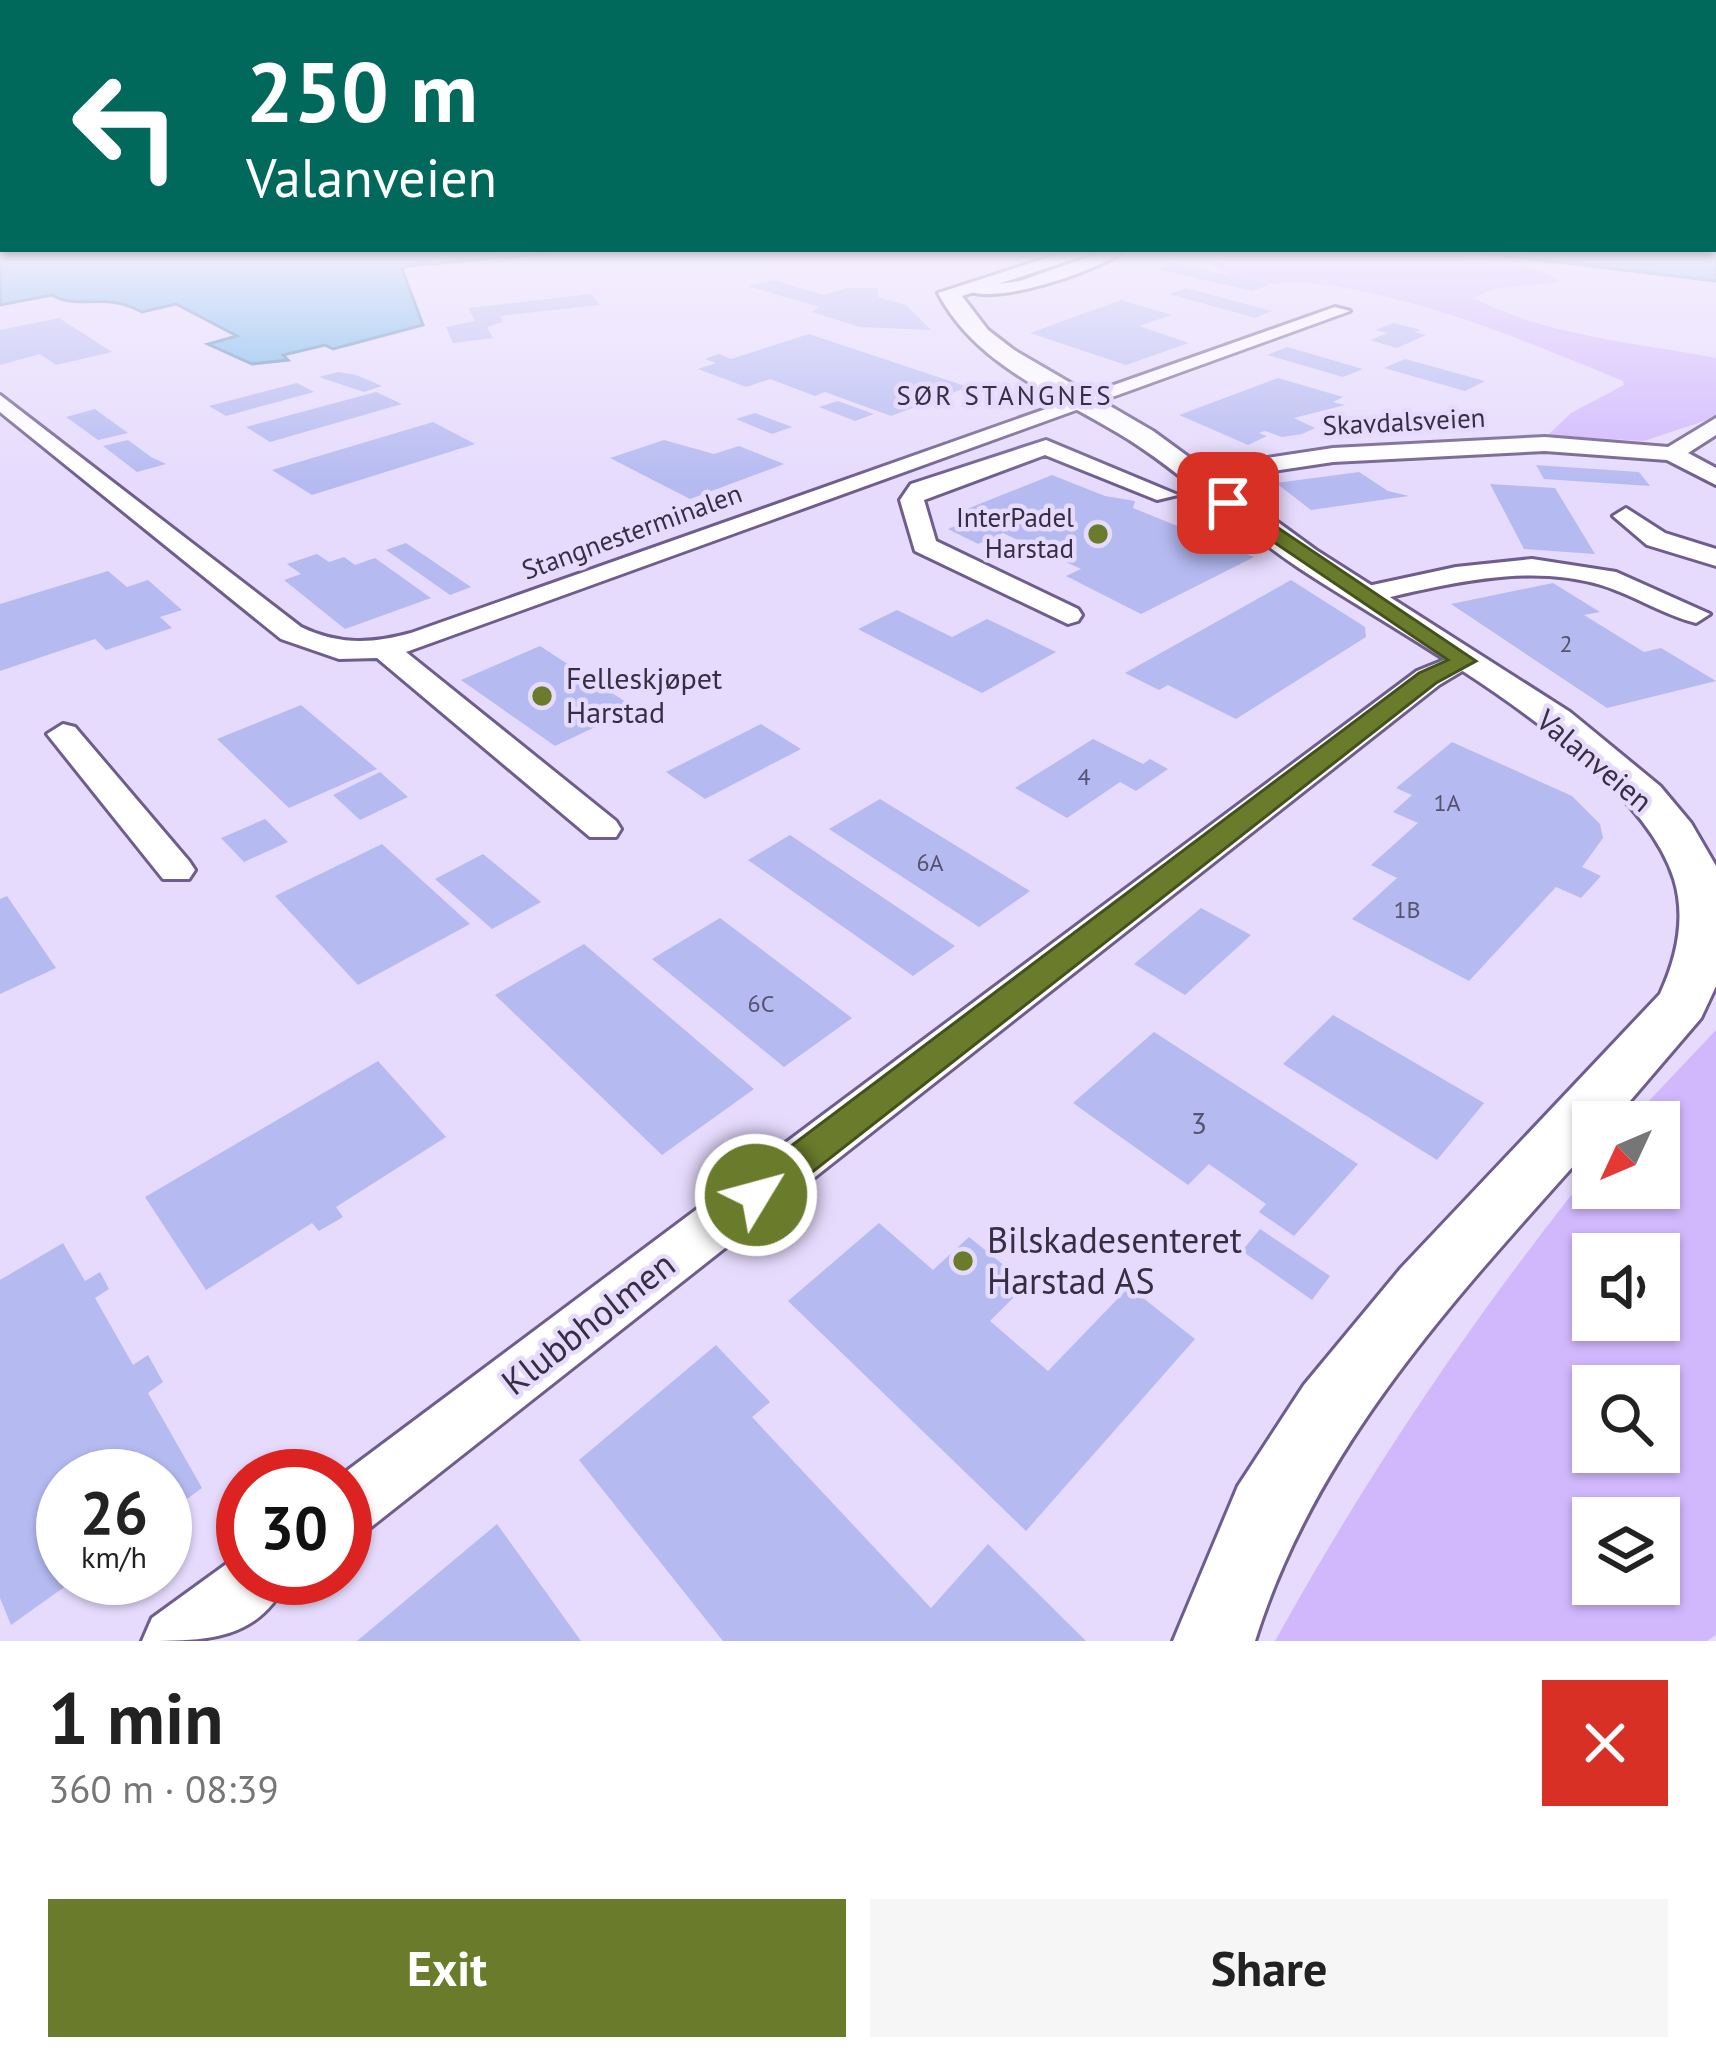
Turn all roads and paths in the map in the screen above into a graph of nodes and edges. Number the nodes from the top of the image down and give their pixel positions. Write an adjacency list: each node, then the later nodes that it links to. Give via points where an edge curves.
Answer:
1 (980, 330): 4 (main road, Valanveien)
2 (1289, 330): 4 (street, Stangnesterminalen)
3 (0, 401): 18 (street, Stangnesterminalen, via 291,633 330,650)
4 (1083, 404): 9 (street, Stangnesterminalen); 12 (main road, Valanveien, via 1142,437)
5 (1716, 425): 7 (street)
6 (1716, 450): 7 (street)
7 (1678, 458): 8 (street); 10 (street); 12 (street, Skavdalsveien, via 1545,444 1333,455)
8 (1716, 464)
9 (901, 468): 11 (street); 18 (street, Stangnesterminalen)
10 (1716, 478)
11 (932, 485): 12 (street, via 1046,447); 17 (street, via 912,500 924,544)
12 (1180, 485): 15 (main road, Valanveien)
13 (1626, 516): 14 (street, via 1656,538)
14 (1716, 558)
15 (1364, 595): 16 (street, via 1525,563 1602,577); 19 (main road, Valanveien)
16 (1696, 614)
17 (1068, 615)
18 (386, 650): 21 (street)
19 (1464, 661): 23 (main road, Valanveien, via 1606,764 1673,831 1706,906); 24 (street, Klubbholmen, via 1427,678)
20 (63, 734): 22 (street)
21 (603, 829)
22 (176, 869)
23 (1711, 953): 27 (main road, Valanveien, via 1682,1004 1333,1401 1256,1534)
24 (372, 1489)
25 (222, 1605): 26 (street)
26 (175, 1641)
27 (1214, 1641)

